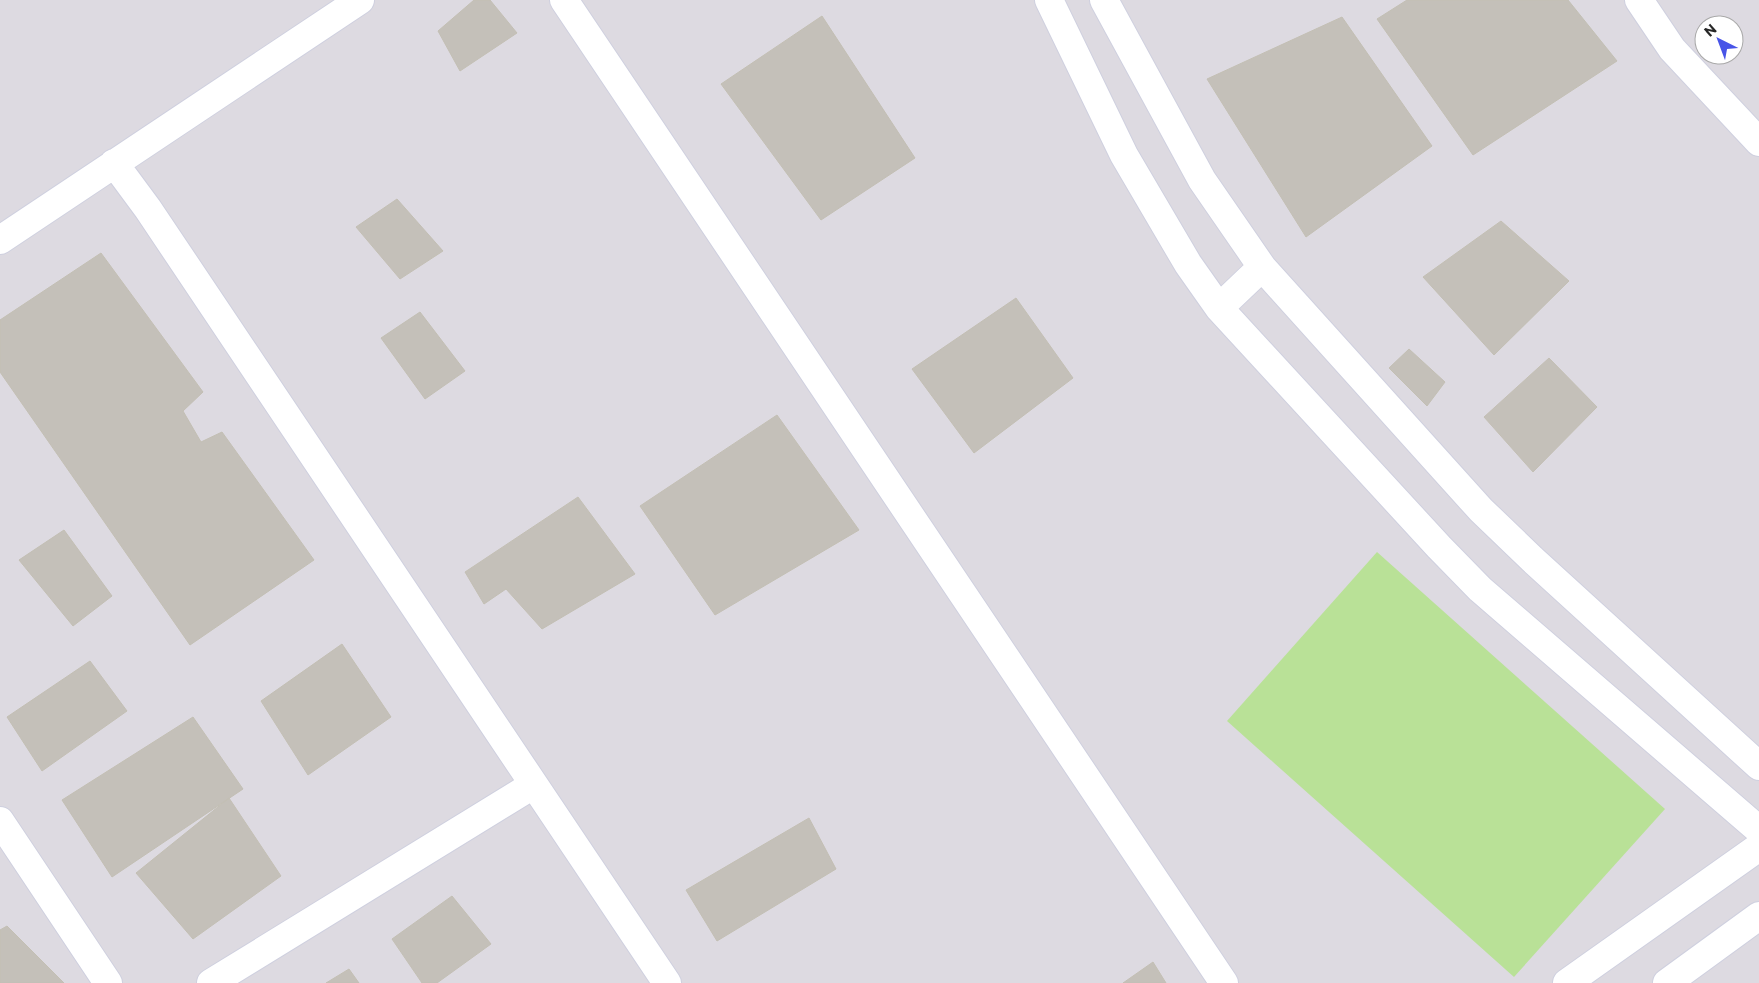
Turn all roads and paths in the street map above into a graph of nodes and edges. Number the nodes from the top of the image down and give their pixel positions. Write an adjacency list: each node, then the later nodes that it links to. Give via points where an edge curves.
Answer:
1 (360, 0): 7 (street)
2 (564, 0): 20 (street)
3 (1049, 0): 10 (street, via 1124,155 1188,264)
4 (1104, 0): 9 (street, via 1202,180)
5 (1639, 0): 6 (street, via 1672,49)
6 (1759, 142)
7 (114, 163): 8 (street); 12 (street)
8 (0, 240)
9 (1262, 267): 10 (street); 11 (street, via 1481,510)
10 (1219, 308): 14 (street, via 1480,589)
11 (1759, 766)
12 (533, 785): 18 (street); 19 (street)
13 (0, 821): 17 (street)
14 (1759, 830)
15 (1759, 847): 21 (street)
16 (1759, 916): 22 (street)
17 (108, 983)
18 (211, 983)
19 (667, 983)
20 (1224, 983)
21 (1567, 983)
22 (1667, 983)

